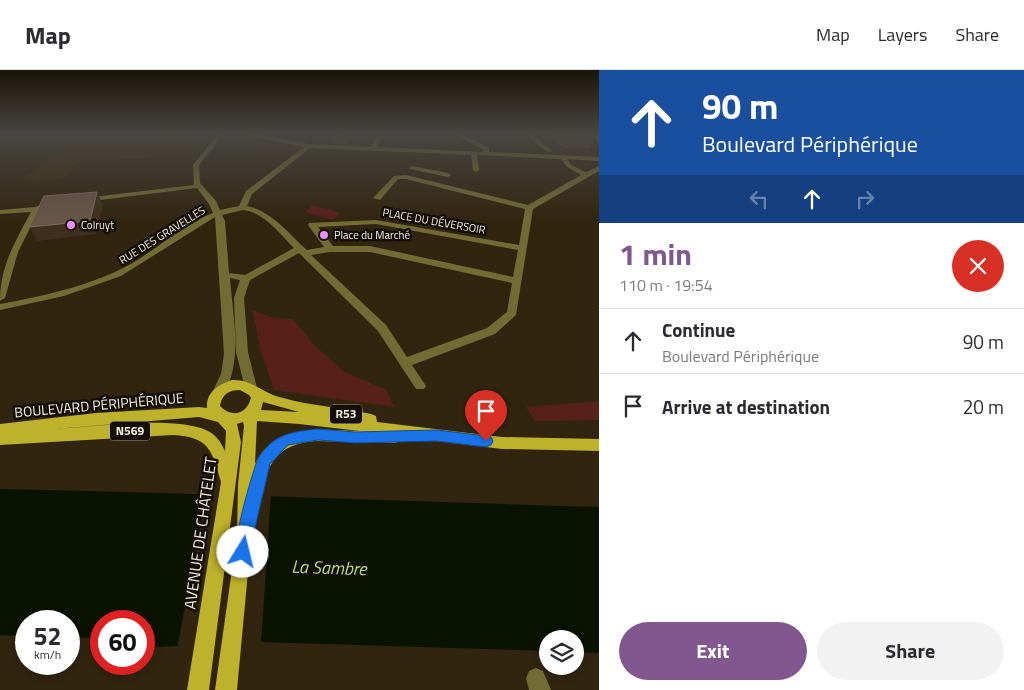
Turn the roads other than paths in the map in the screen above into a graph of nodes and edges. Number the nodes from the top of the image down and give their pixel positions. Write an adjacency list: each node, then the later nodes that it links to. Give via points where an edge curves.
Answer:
1 (198, 163): 14 (street, via 196,184)
2 (287, 163): 18 (street, via 249,193)
3 (416, 163): 11 (street)
4 (424, 163): 9 (street)
5 (475, 163): 8 (street)
6 (565, 163): 10 (street)
7 (599, 168): 10 (street)
8 (476, 170)
9 (448, 175)
10 (586, 175): 13 (street)
11 (406, 176): 15 (street, via 396,178); 19 (street)
12 (599, 179): 13 (street)
13 (578, 180): 19 (street)
14 (199, 186): 17 (street); 22 (street)
15 (377, 198)
16 (63, 201): 20 (street)
17 (72, 201)
18 (242, 208): 22 (street, RUE DES GRAVELLES); 25 (street, via 256,210 270,220)
19 (528, 208): 23 (street)
20 (36, 209): 21 (street); 29 (street, via 14,252)
21 (0, 212)
22 (219, 213): 26 (street, AVENUE DE CHÂTELET); 30 (street, RUE DES GRAVELLES, via 121,274 48,299)
23 (523, 248): 24 (street, PLACE DU DÉVERSOIR, via 376,222 312,225); 28 (street)
24 (330, 249): 25 (street); 28 (street, via 399,254)
25 (302, 251): 27 (street); 31 (street, via 382,328)
26 (226, 275): 27 (street); 34 (street, AVENUE DE CHÂTELET, via 230,354 227,374)
27 (246, 278): 33 (street, via 238,298 242,352)
28 (518, 281): 31 (street, via 512,313 491,331)
29 (0, 298)
30 (0, 307)
31 (404, 363): 32 (street)
32 (420, 386)
33 (253, 390): 34 (main road, R53, via 238,384); 35 (main road, AVENUE DE CHÂTELET, via 257,404); 38 (main road, BOULEVARD PÉRIPHÉRIQUE / R53, via 267,400)
34 (219, 391): 36 (main road, AVENUE DE CHÂTELET, via 213,402)
35 (249, 415): 36 (main road, BOULEVARD PÉRIPHÉRIQUE / R53, via 233,420); 38 (main road, BOULEVARD PÉRIPHÉRIQUE / R53); 41 (main road, AVENUE DE CHÂTELET / N569, via 251,426)
36 (220, 416): 37 (main road, BOULEVARD PÉRIPHÉRIQUE / R53, via 189,413); 41 (main road, AVENUE DE CHÂTELET / N569, via 233,429)
37 (0, 430)
38 (437, 435): 40 (main road, BOULEVARD PÉRIPHÉRIQUE / R53, via 502,443); 41 (main road, N569, via 295,437 273,449)
39 (0, 439): 41 (main road, N569, via 181,429 199,433 216,447)
40 (599, 445)
41 (244, 484): 42 (main road, AVENUE DE CHÂTELET / N569); 43 (main road, N569, via 245,534)
42 (199, 684)
43 (227, 685)

